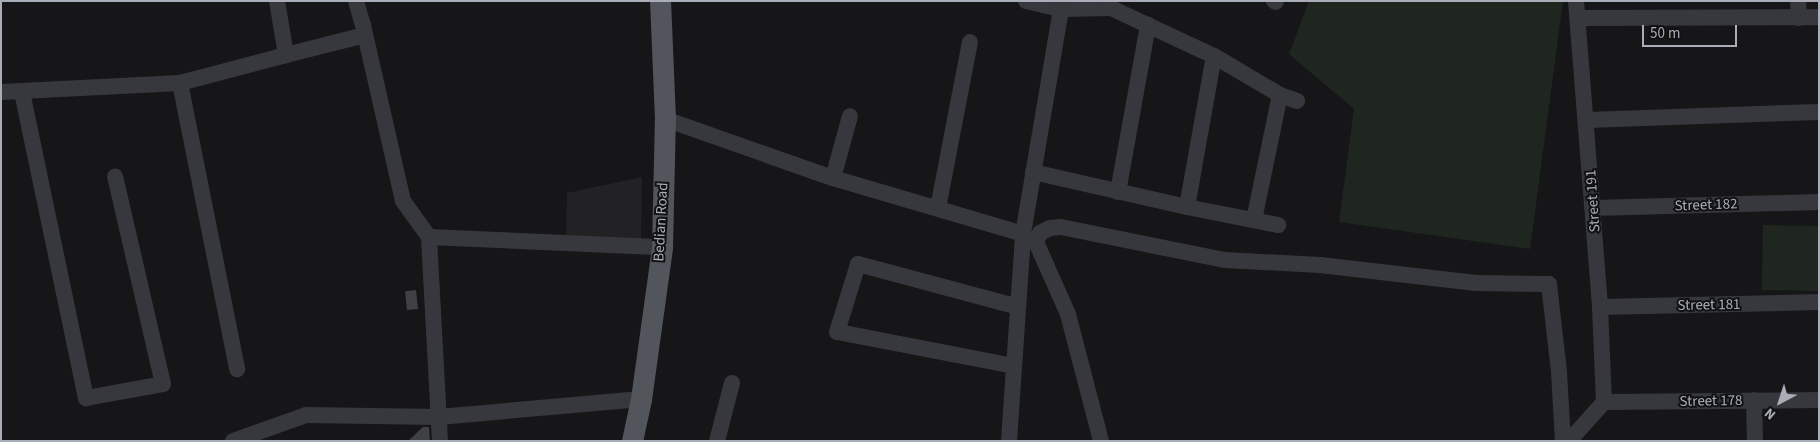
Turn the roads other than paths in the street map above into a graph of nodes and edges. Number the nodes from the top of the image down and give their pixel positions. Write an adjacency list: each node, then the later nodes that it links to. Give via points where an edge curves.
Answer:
1 (277, 1): 15 (street)
2 (356, 1): 13 (street)
3 (660, 1): 24 (main road, Bedian Road)
4 (1026, 1): 8 (street)
5 (1576, 1): 10 (street, Street 191)
6 (1798, 1): 11 (street)
7 (1112, 5): 8 (street); 12 (street)
8 (1061, 9): 26 (street)
9 (1819, 17): 11 (street)
10 (1577, 18): 11 (street); 25 (street, Street 191)
11 (1799, 18)
12 (1148, 25): 16 (street); 29 (street)
13 (365, 35): 15 (street); 37 (street, via 403,201)
14 (970, 42): 32 (street)
15 (286, 55): 17 (street)
16 (1214, 56): 20 (street); 31 (street)
17 (180, 83): 19 (street); 43 (street)
18 (1, 92): 19 (street)
19 (22, 92): 27 (street, via 86,398 163,384)
20 (1280, 95): 21 (street); 34 (street)
21 (1297, 101)
22 (1819, 112): 25 (street)
23 (850, 116): 28 (street)
24 (665, 119): 28 (street); 38 (main road, Bedian Road)
25 (1587, 120): 33 (street, Street 191)
26 (1033, 172): 29 (street); 36 (street)
27 (115, 176)
28 (833, 178): 32 (street)
29 (1118, 192): 31 (street)
30 (1819, 202): 33 (street, Street 182)
31 (1188, 207): 34 (street)
32 (938, 208): 36 (street)
33 (1593, 208): 41 (street, Street 191)
34 (1254, 220): 35 (street)
35 (1278, 225)
36 (1023, 234): 40 (street)
37 (429, 237): 38 (street); 49 (street)
38 (662, 247): 45 (main road, Bedian Road)
39 (1819, 302): 41 (street, Street 181)
40 (1018, 307): 42 (street); 42 (street, via 858,264 837,332)
41 (1600, 307): 48 (street, Street 191)
42 (1014, 366): 54 (street)
43 (237, 369)
44 (732, 383): 53 (street)
45 (641, 399): 49 (street); 52 (main road, Bedian Road)
46 (1754, 400): 47 (street, Street 178); 48 (street, Street 178); 58 (street)
47 (1819, 400)
48 (1604, 402): 57 (street)
49 (439, 417): 50 (street, via 306,415); 51 (street)
50 (233, 441)
51 (440, 441)
52 (632, 441)
53 (717, 441)
54 (1009, 441)
55 (1101, 441): 56 (street, via 1068,314 1036,242 1040,234 1050,228 1061,227 1225,260 1320,265 1476,283 1549,284)
56 (1563, 441)
57 (1569, 441)
58 (1755, 441)

